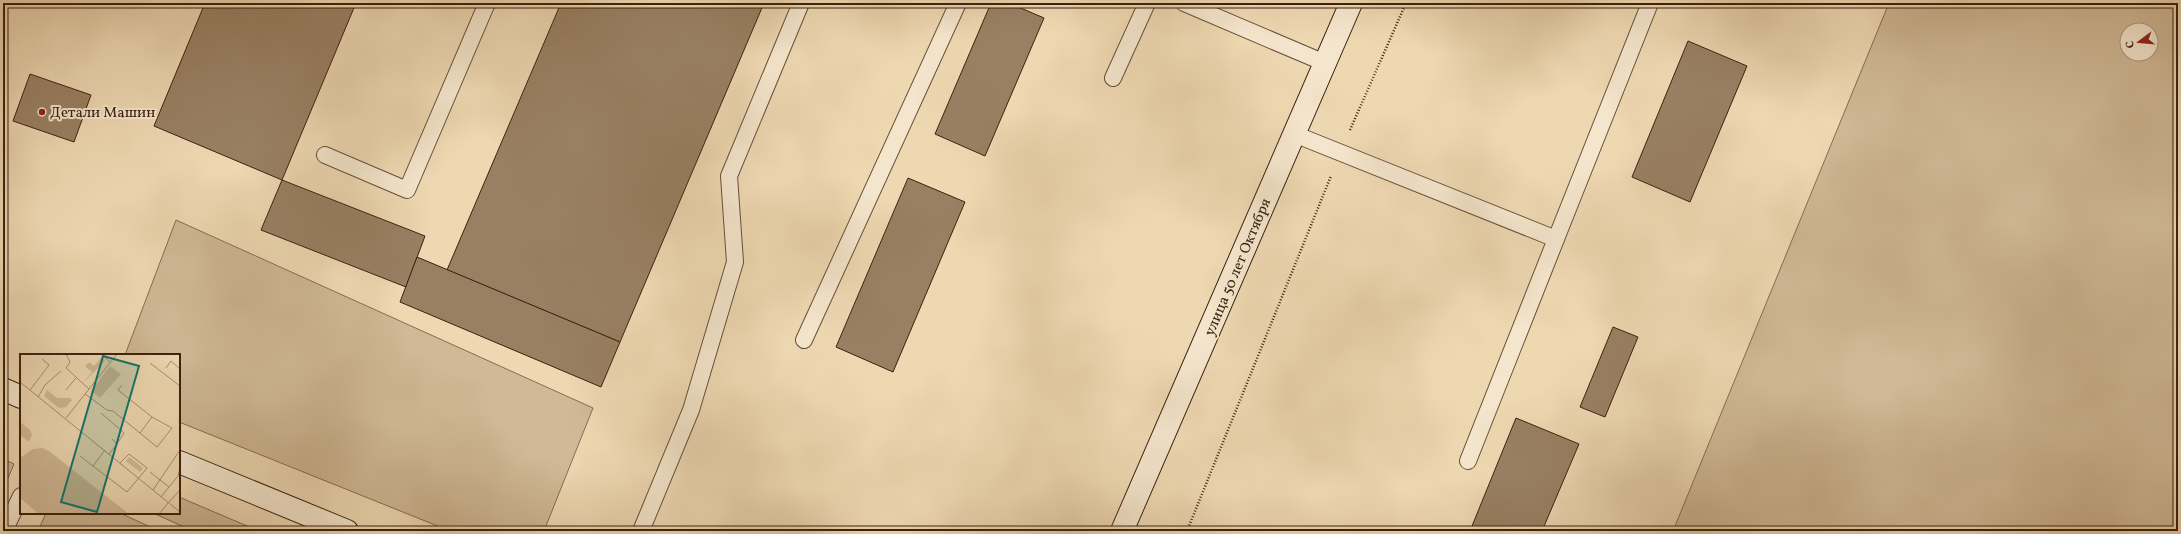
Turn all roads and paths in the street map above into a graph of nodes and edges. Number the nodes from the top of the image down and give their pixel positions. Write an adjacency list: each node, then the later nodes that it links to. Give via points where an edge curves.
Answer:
1 (488, 3): 13 (lane, via 407,190)
2 (801, 3): 23 (lane, via 729,176 735,262 691,410)
3 (958, 3): 15 (lane)
4 (1147, 3): 10 (lane)
5 (1184, 3): 9 (lane)
6 (1351, 3): 9 (main road, улица 50 лет Октября)
7 (1406, 3): 12 (path)
8 (1650, 3): 14 (lane)
9 (1325, 63): 11 (main road, улица 50 лет Октября)
10 (1113, 78)
11 (1294, 134): 12 (lane); 24 (main road, улица 50 лет Октября)
12 (1341, 153): 14 (lane); 25 (path)
13 (325, 155)
14 (1556, 239): 18 (lane)
15 (804, 340)
16 (3, 389): 17 (main road)
17 (20, 397)
18 (1468, 461)
19 (180, 462): 22 (main road)
20 (20, 498): 21 (lane)
21 (4, 531)
22 (347, 531)
23 (641, 531)
24 (1122, 531)
25 (1187, 531)

